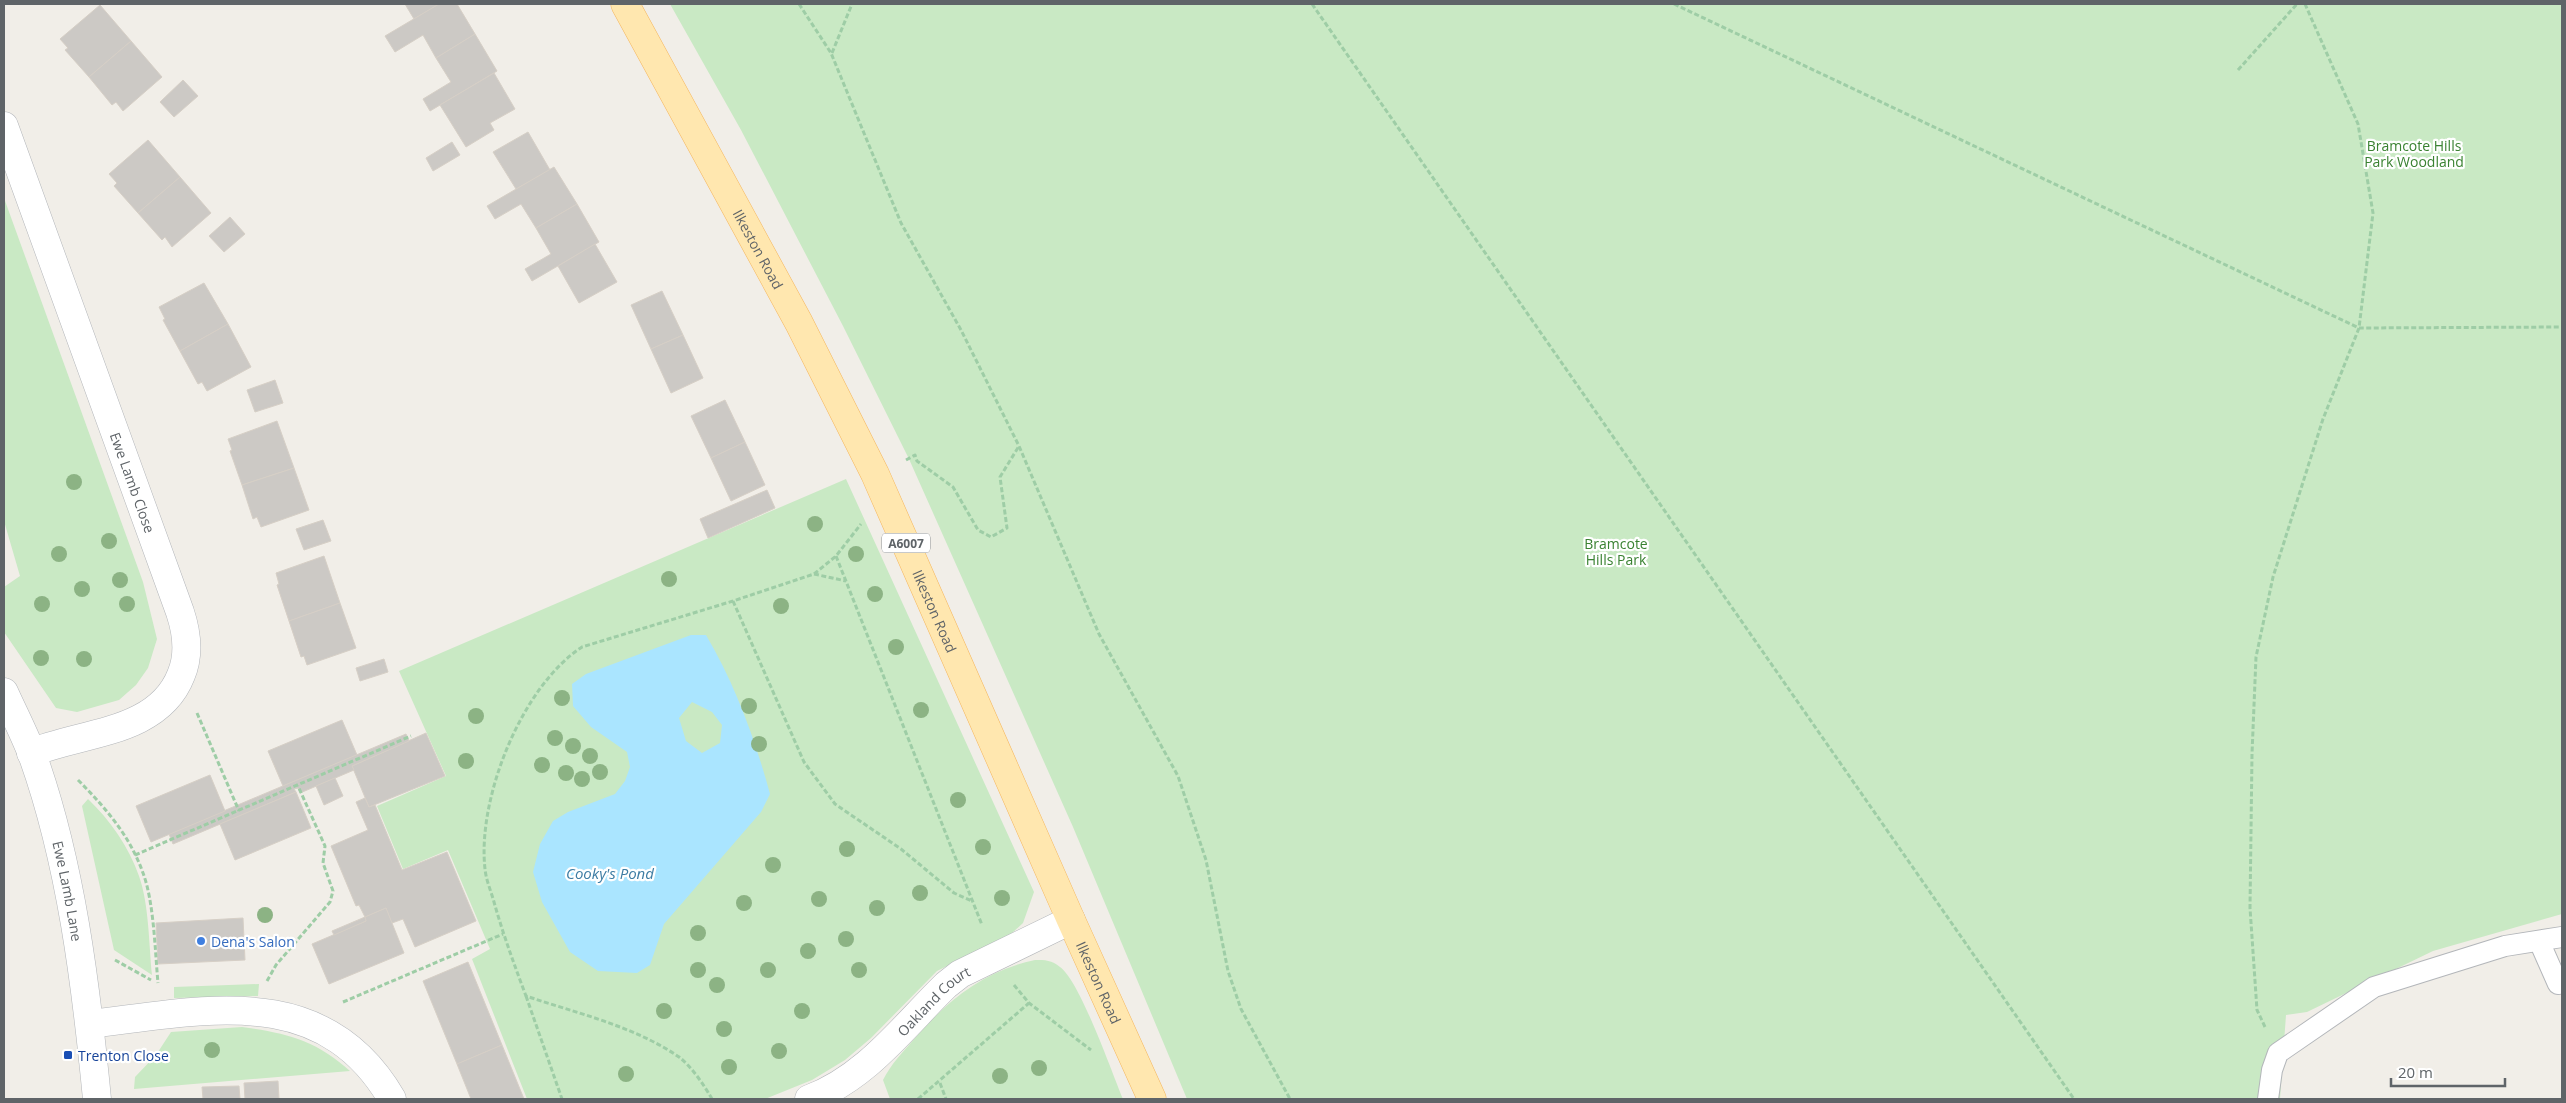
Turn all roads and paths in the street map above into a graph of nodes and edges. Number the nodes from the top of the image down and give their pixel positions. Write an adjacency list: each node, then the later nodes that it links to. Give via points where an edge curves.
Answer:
1 (625, 4): 14 (main road, Ilkeston Road / A6007, via 799,323)
2 (799, 4): 8 (path)
3 (852, 4): 8 (path)
4 (1312, 4): 51 (path)
5 (1674, 4): 12 (path)
6 (2297, 4): 9 (path)
7 (2305, 4): 12 (path, via 2360,133 2373,213)
8 (832, 53): 13 (path, via 901,223 961,330)
9 (2238, 70)
10 (4, 126): 19 (street, Ewe Lamb Close, via 184,624 187,652)
11 (2562, 327): 12 (path)
12 (2358, 328): 40 (path, via 2323,419 2276,568 2256,657 2250,908 2257,1010)
13 (1019, 446): 14 (path, via 1000,477 1008,528 991,537 978,530 953,487 918,461 915,455); 50 (path, via 1099,634 1178,776 1206,860 1228,971 1241,1009)
14 (880, 484): 15 (path); 27 (main road, Ilkeston Road / A6007)
15 (836, 556): 16 (path); 17 (path)
16 (814, 574): 17 (path); 18 (path)
17 (846, 581): 26 (path)
18 (733, 601): 26 (path, via 804,762 835,804 901,849 954,893); 28 (path, via 582,647 548,676 513,737 500,767 488,810 485,870)
19 (177, 686): 22 (street, Ewe Lamb Close, via 168,699 150,714 112,730); 24 (path, via 194,705)
20 (4, 692): 22 (street, Ewe Lamb Lane)
21 (411, 736): 23 (path)
22 (38, 750): 25 (path, via 98,800); 37 (street, Ewe Lamb Lane, via 65,873)
23 (298, 785): 24 (path); 33 (path, via 325,846 323,863 333,891 330,902 276,965)
24 (239, 811): 25 (path)
25 (136, 855): 34 (path, via 147,886)
26 (973, 901): 31 (path)
27 (1071, 920): 31 (street, Oakland Court); 49 (main road, Ilkeston Road / A6007)
28 (504, 934): 35 (path); 38 (path, via 337,1004)
29 (2562, 937): 30 (lane)
30 (2539, 941): 32 (lane); 40 (lane, via 2505,946 2374,987)
31 (994, 956): 36 (path, via 1002,972); 46 (street, Oakland Court, via 946,985 861,1071)
32 (2558, 984)
33 (266, 986)
34 (159, 987)
35 (526, 996): 44 (path); 45 (path, via 643,1036 681,1058)
36 (1029, 1003): 39 (path); 41 (path)
37 (90, 1024): 38 (street, via 232,1010 276,1014); 42 (street, Ewe Lamb Lane)
38 (315, 1025): 43 (street, via 333,1036 368,1067)
39 (1094, 1052)
40 (2278, 1054): 52 (lane)
41 (940, 1083): 47 (path); 48 (path)
42 (97, 1099)
43 (392, 1099)
44 (562, 1099)
45 (712, 1099)
46 (809, 1099)
47 (918, 1099)
48 (946, 1099)
49 (1152, 1099)
50 (1290, 1099)
51 (2074, 1099)
52 (2268, 1099)

